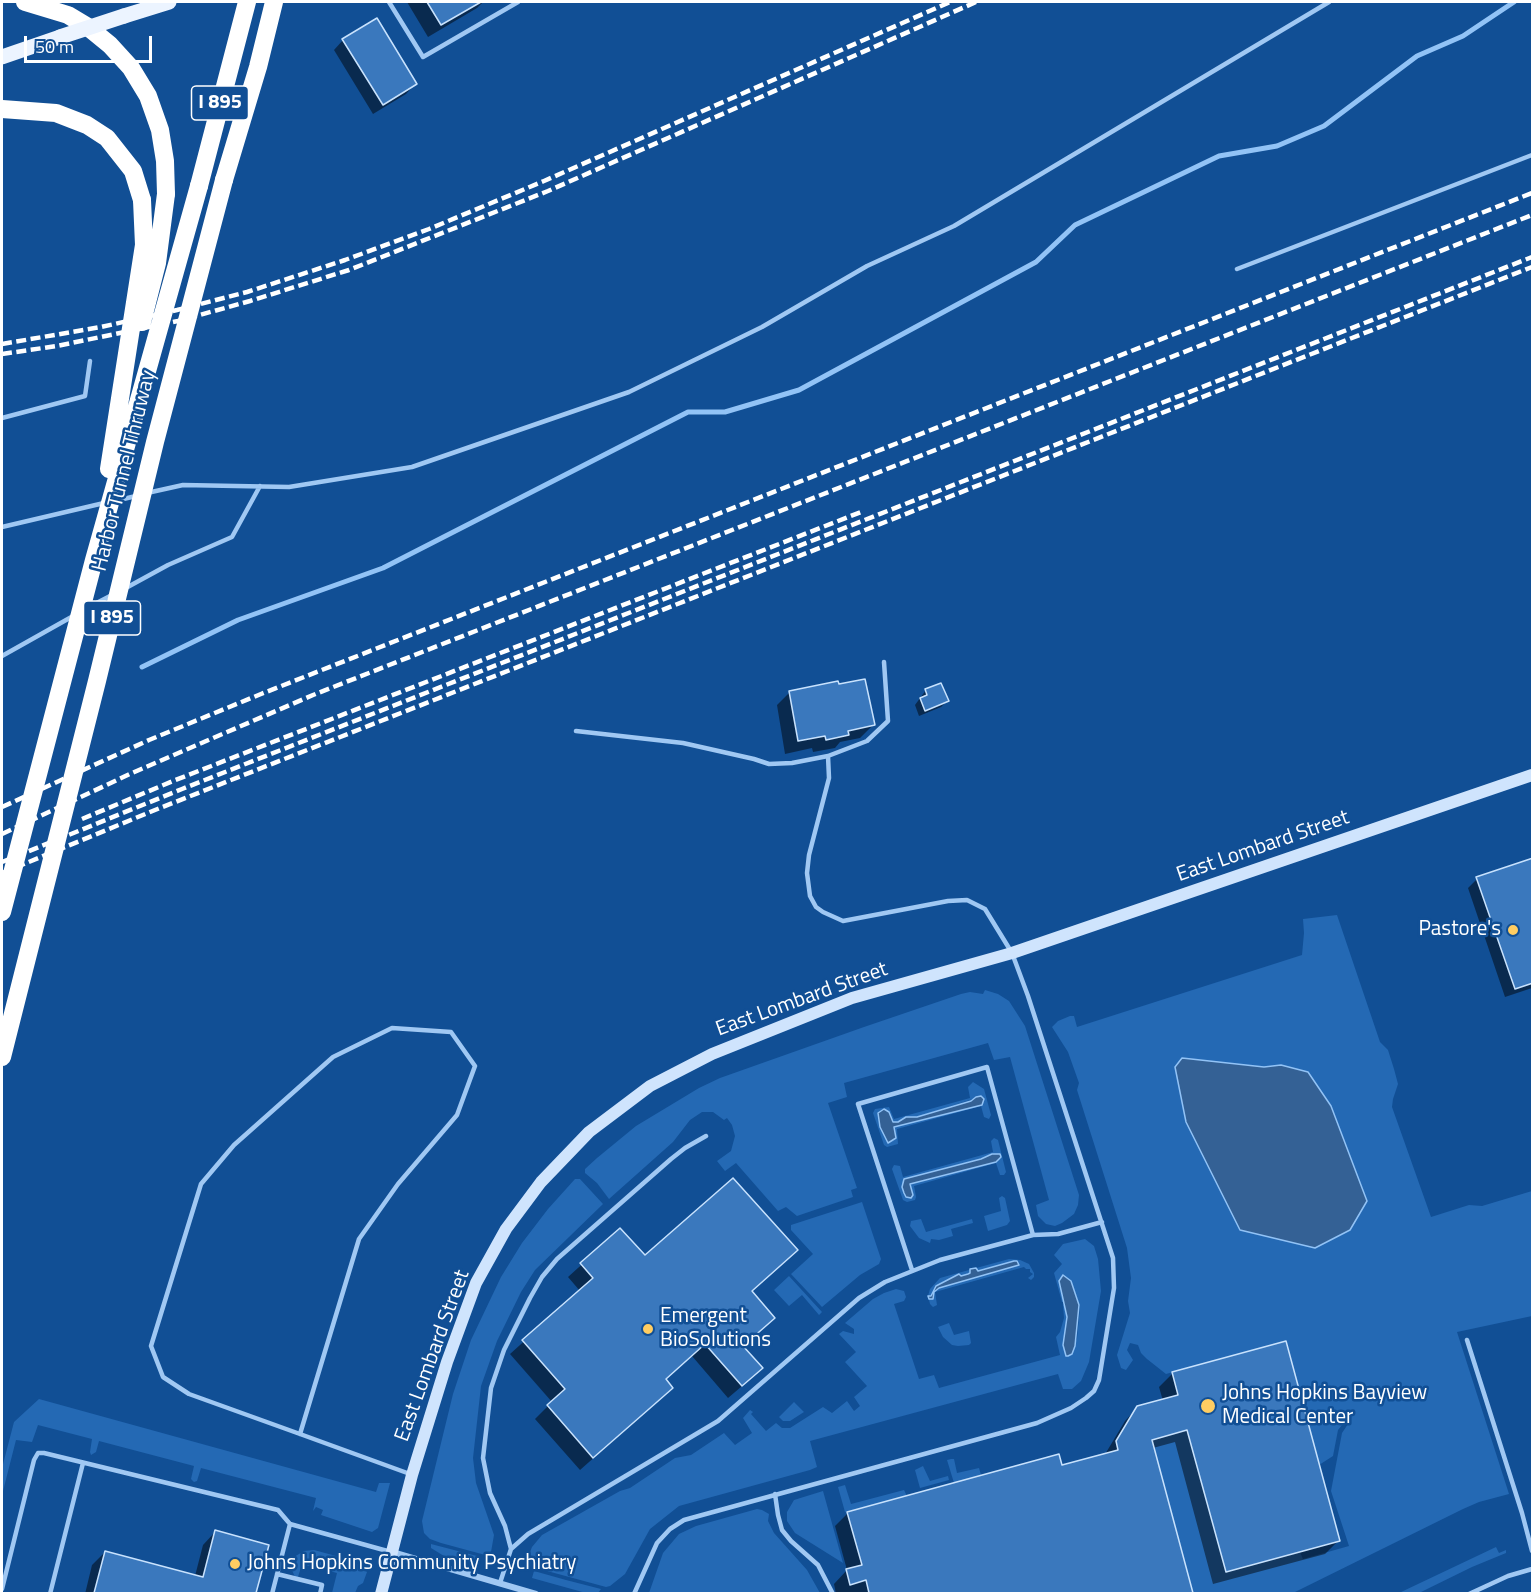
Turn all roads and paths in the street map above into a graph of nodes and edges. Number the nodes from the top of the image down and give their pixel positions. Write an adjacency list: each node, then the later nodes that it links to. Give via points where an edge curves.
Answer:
1 (25, 2): 13 (highway, bridge, via 68,15 110,45 131,68 148,96 160,130 166,194 162,232 151,292)
2 (169, 2): 8 (main road, bridge)
3 (247, 2): 17 (highway, Harbor Tunnel Thruway / I 895, bridge)
4 (274, 2): 25 (highway, Harbor Tunnel Thruway / I 895, bridge, via 155,442)
5 (389, 2): 6 (lane, via 423,57)
6 (518, 2)
7 (1329, 2): 15 (lane, via 954,226 867,266 762,327 629,392 412,467 289,487)
8 (2, 57)
9 (2, 109): 13 (highway, bridge, via 56,113 87,125 107,138 133,171 142,200 144,245)
10 (1533, 155): 11 (lane)
11 (1237, 269)
12 (90, 361): 14 (lane, via 85,396)
13 (121, 396): 17 (highway, bridge)
14 (2, 418)
15 (260, 486): 16 (lane, via 183,485); 18 (lane, via 232,537 168,565)
16 (2, 527)
17 (94, 560): 23 (highway, Harbor Tunnel Thruway / I 895, bridge)
18 (2, 656)
19 (884, 662): 21 (lane, via 888,722 867,741)
20 (576, 731): 21 (lane, via 683,743 769,764)
21 (828, 756): 24 (lane, via 829,778 807,873 816,907 843,921 967,900 985,909)
22 (1533, 775): 24 (main road, East Lombard Street)
23 (2, 912)
24 (1012, 953): 27 (lane); 33 (main road, East Lombard Street, via 852,998 712,1054 650,1086 589,1132 541,1182 506,1230 476,1283)
25 (2, 1057)
26 (706, 1136): 36 (lane, via 671,1159 557,1258 542,1277 504,1350 491,1388 483,1458 489,1493)
27 (1102, 1222): 28 (lane, via 1058,1234); 34 (lane, via 1113,1258 1114,1288 1099,1380 1086,1398 1037,1423)
28 (1033, 1235): 29 (lane); 29 (lane, via 987,1067 858,1104)
29 (912, 1270): 36 (lane, via 859,1298 718,1420 528,1534)
30 (1467, 1340): 37 (lane)
31 (300, 1434): 31 (lane, via 189,1394 163,1377 151,1346 201,1184 234,1145 333,1057 392,1028 451,1032 475,1066 457,1115 398,1184 359,1239); 33 (lane)
32 (83, 1463): 35 (lane, via 278,1510); 42 (lane, via 38,1453); 43 (lane)
33 (412, 1474): 38 (main road, East Lombard Street)
34 (775, 1494): 48 (lane, via 677,1523 657,1543); 49 (lane, via 782,1530 818,1565)
35 (290, 1524): 38 (lane); 40 (lane)
36 (512, 1549): 41 (lane)
37 (1533, 1551)
38 (391, 1552): 41 (street); 46 (main road, East Lombard Street)
39 (1533, 1569): 50 (lane)
40 (277, 1574): 44 (lane); 45 (lane, via 322,1585)
41 (500, 1583): 47 (street)
42 (2, 1589)
43 (50, 1593)
44 (272, 1593)
45 (320, 1593)
46 (381, 1593)
47 (536, 1593)
48 (634, 1593)
49 (833, 1593)
50 (1469, 1593)

